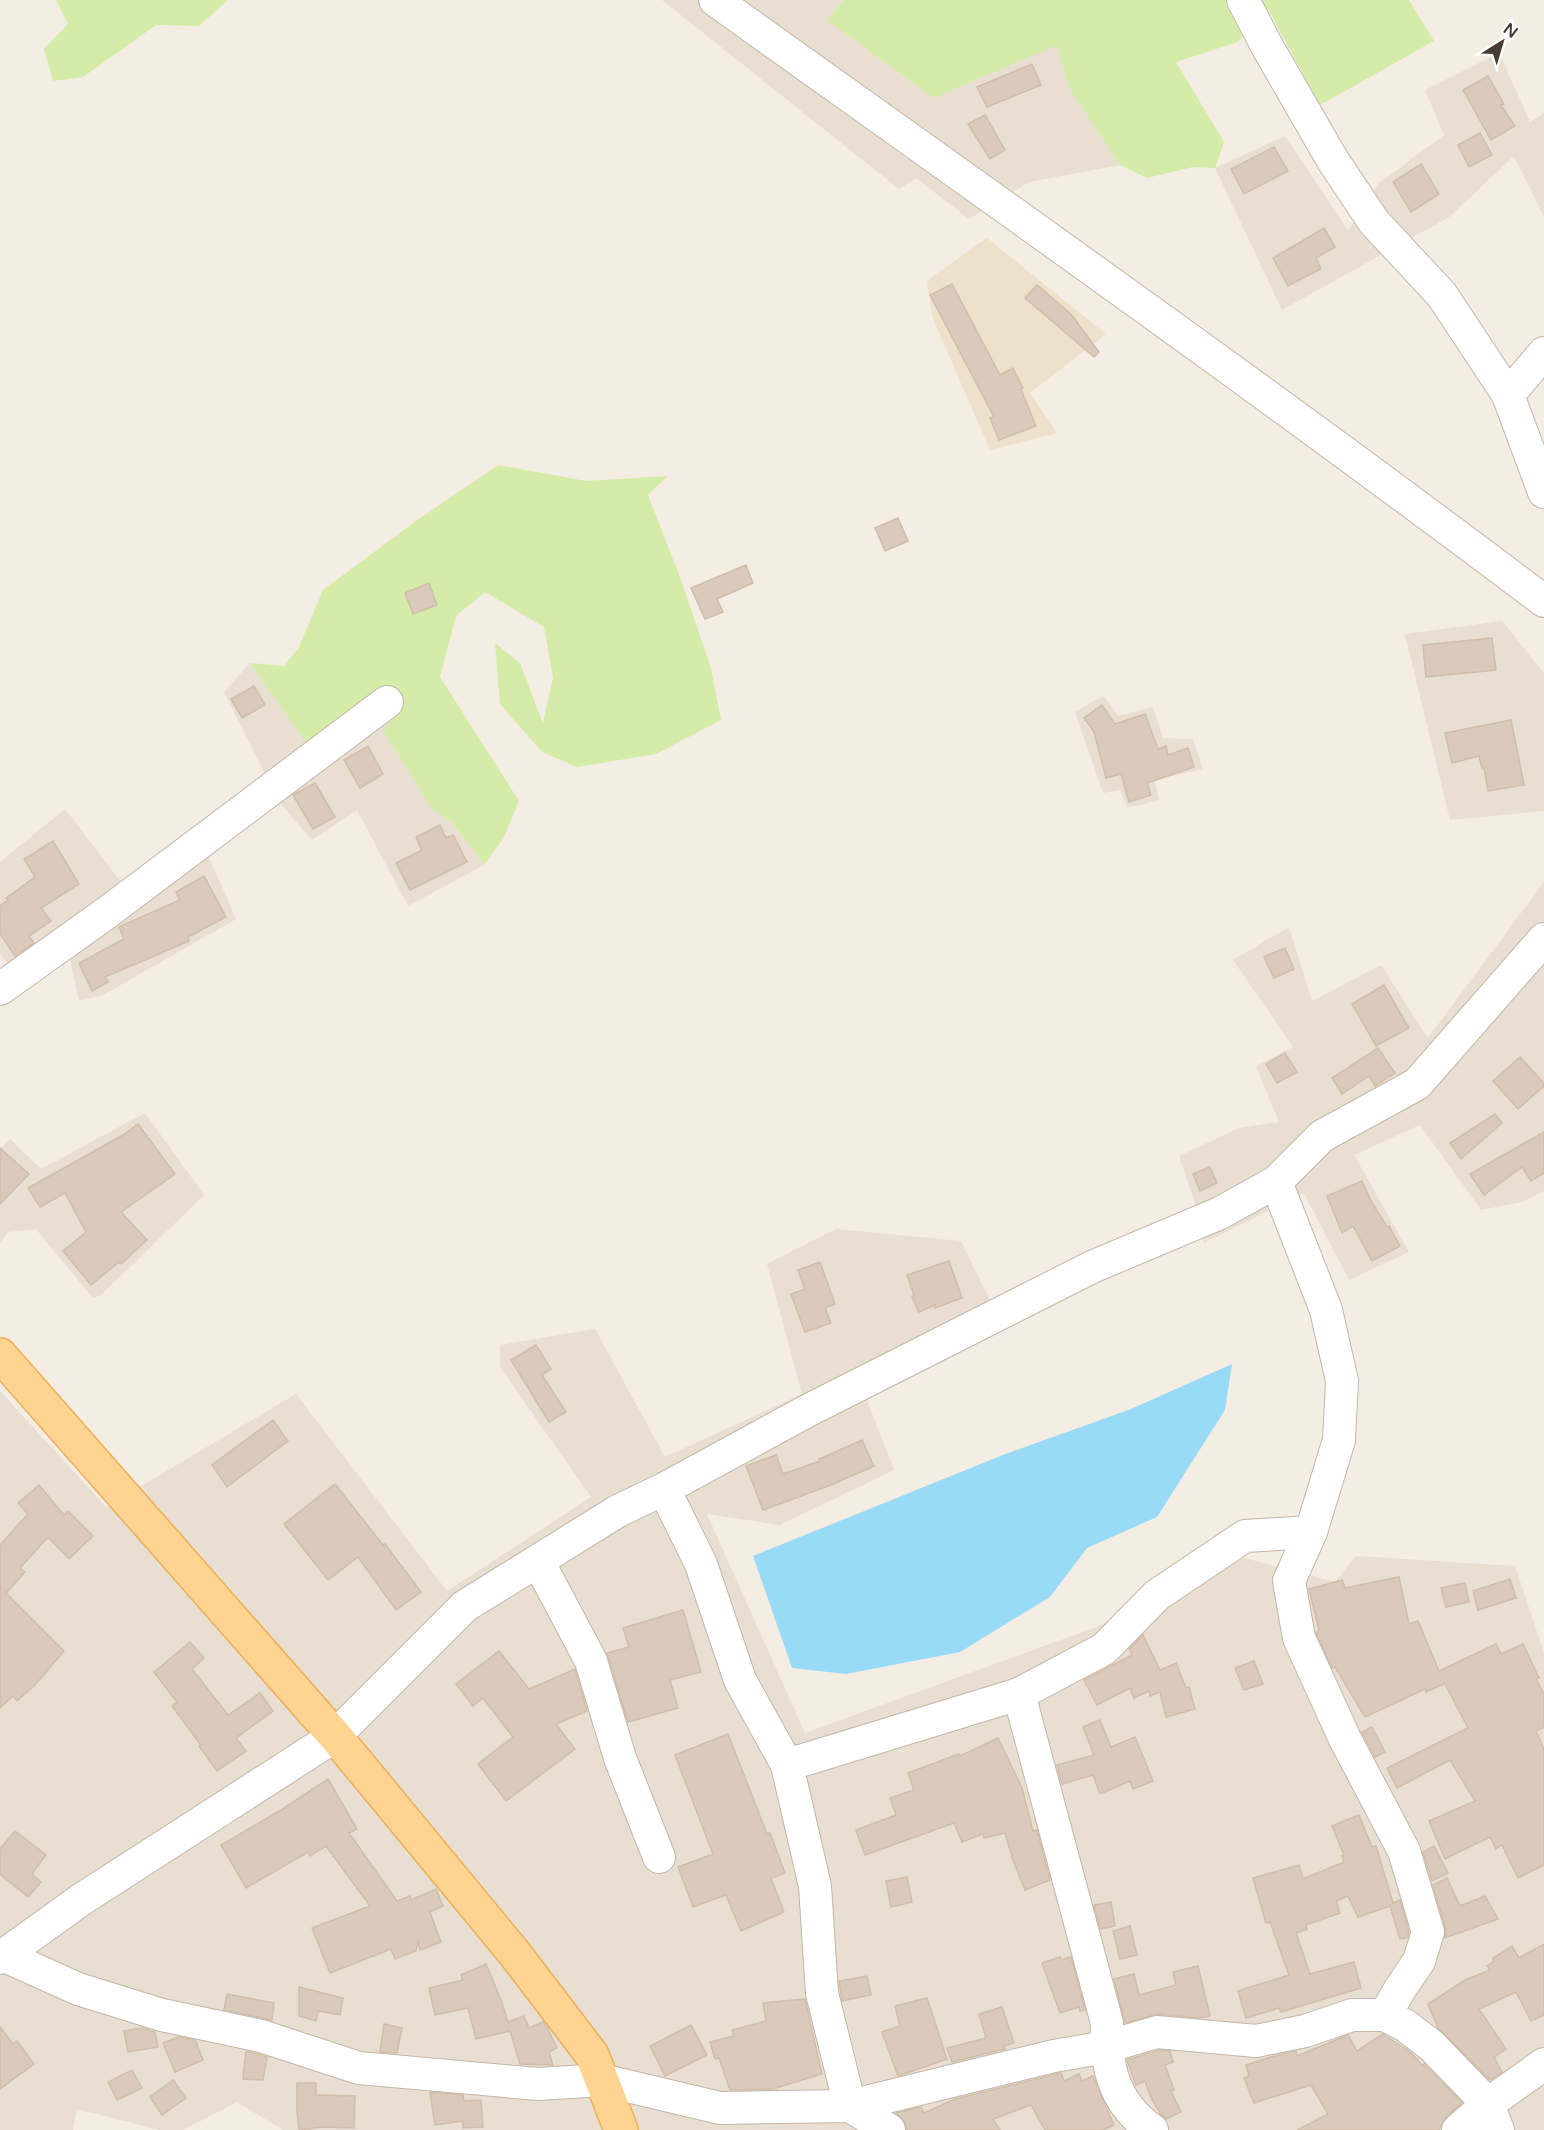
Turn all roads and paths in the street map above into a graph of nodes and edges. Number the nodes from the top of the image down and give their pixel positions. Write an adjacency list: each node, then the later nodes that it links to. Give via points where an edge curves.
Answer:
1 (715, 0): 6 (street)
2 (1243, 0): 4 (street, via 1332,159 1374,222 1442,295)
3 (1544, 352): 4 (street)
4 (1508, 395): 5 (street)
5 (1544, 492)
6 (1544, 601)
7 (387, 702): 9 (street)
8 (1544, 939): 10 (street, via 1417,1084 1322,1136)
9 (0, 989)
10 (1276, 1182): 12 (street, via 1220,1213 1092,1268 860,1384); 13 (street, via 1326,1310 1342,1381 1339,1440)
11 (0, 1355): 16 (main road)
12 (664, 1489): 14 (street, via 618,1511); 17 (street, via 701,1564 740,1680)
13 (1311, 1532): 15 (street, via 1245,1536 1157,1595 1104,1649); 20 (street, via 1289,1581 1299,1638 1345,1739 1404,1851 1428,1932 1419,1961)
14 (538, 1561): 16 (street, via 465,1606); 18 (street, via 591,1661 620,1758)
15 (1019, 1694): 17 (street); 21 (street, via 1107,2023)
16 (335, 1736): 19 (street, via 82,1899); 23 (main road, via 522,1964 591,2055)
17 (787, 1765): 24 (street, via 815,1886 822,1993)
18 (659, 1857)
19 (2, 1957): 23 (street, via 78,1989 162,2015 261,2036 359,2068 538,2084)
20 (1385, 2015): 21 (street, via 1352,2014 1305,2031 1256,2041 1157,2032); 25 (street, via 1432,2046)
21 (1106, 2047): 24 (street); 28 (street, via 1117,2093 1137,2120)
22 (1544, 2064): 25 (street)
23 (602, 2080): 24 (street, via 720,2108); 26 (main road)
24 (850, 2106): 27 (street)
25 (1493, 2117): 29 (street)
26 (621, 2130)
27 (889, 2130)
28 (1152, 2130)
29 (1458, 2130)

